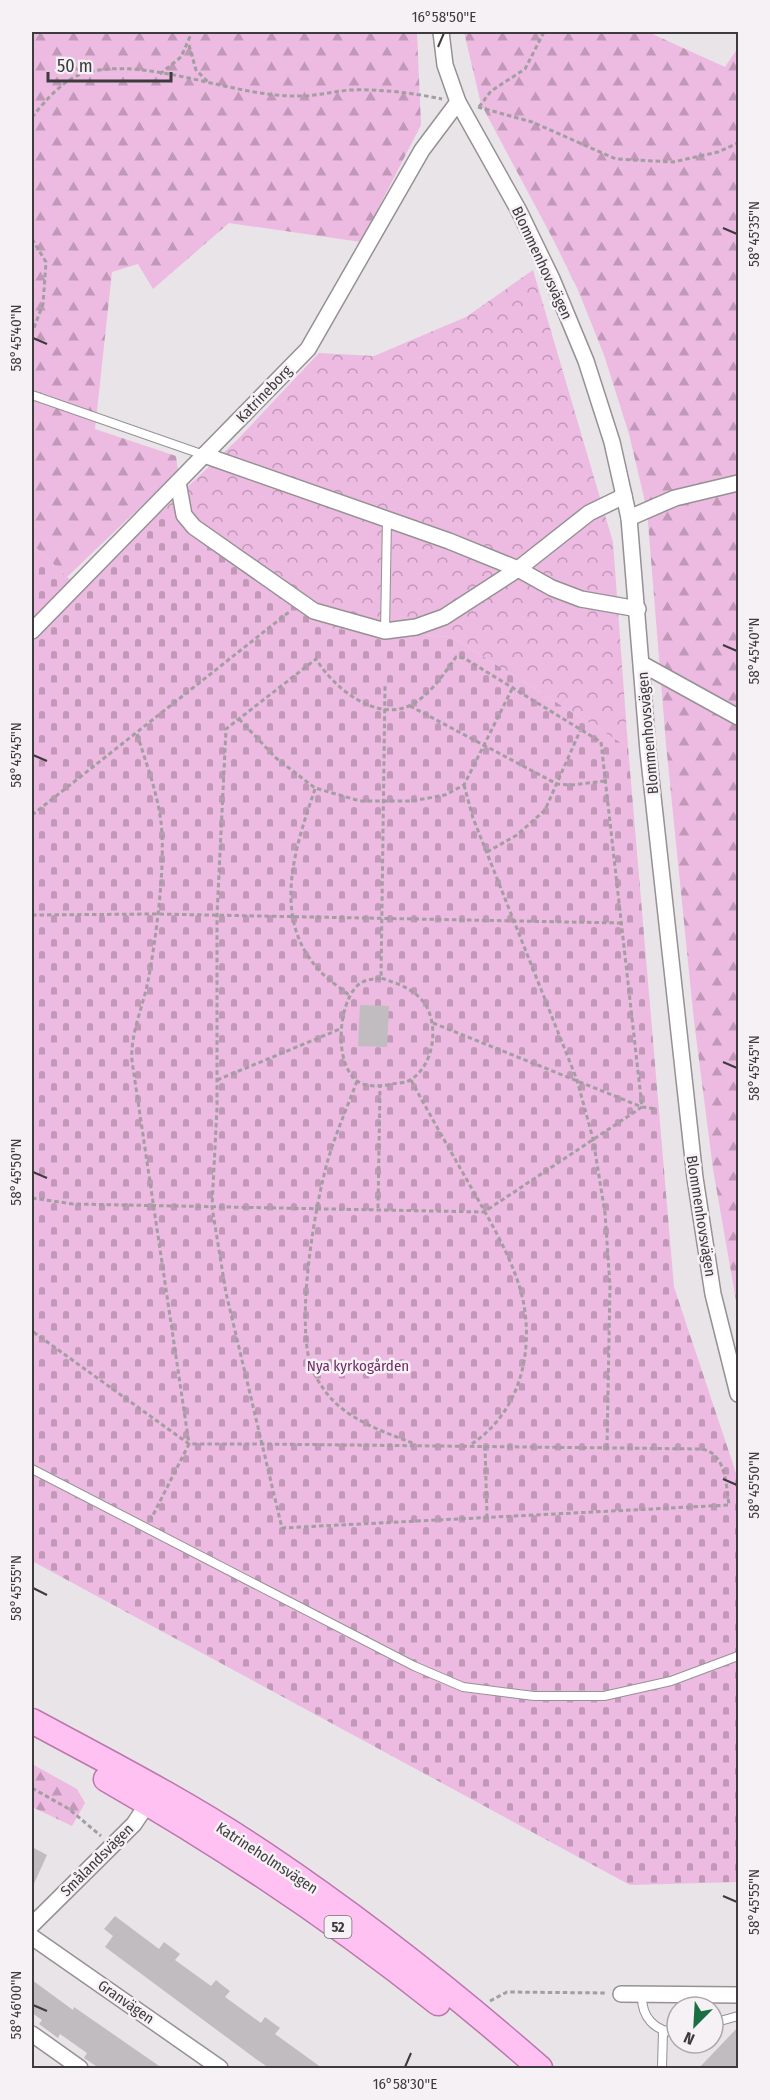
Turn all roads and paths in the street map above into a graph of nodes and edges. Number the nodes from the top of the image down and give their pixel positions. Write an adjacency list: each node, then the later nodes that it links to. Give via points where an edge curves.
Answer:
1 (192, 32): 4 (path)
2 (441, 32): 7 (street, Blommenhovsvägen, via 445,65)
3 (544, 32): 8 (path, via 525,69 491,91)
4 (189, 44): 5 (path, via 181,57); 6 (path, via 196,70)
5 (160, 74): 6 (path); 9 (path, via 130,67 86,72 54,92)
6 (209, 83): 7 (path, via 300,96 352,90 414,93)
7 (458, 102): 8 (path); 14 (street, Katrineborg, via 422,150 308,349); 17 (street, Blommenhovsvägen, via 552,279 586,361 612,442)
8 (478, 107): 10 (path, via 532,122 616,159 673,162 718,152)
9 (32, 117)
10 (738, 143)
11 (32, 239): 12 (path, via 46,262 43,304)
12 (32, 333)
13 (32, 395): 14 (lane)
14 (204, 455): 15 (street, Katrineborg); 19 (street)
15 (178, 482): 21 (street, via 184,515 194,527); 23 (street, Katrineborg)
16 (738, 483): 18 (street, via 675,498)
17 (624, 496): 18 (street, Blommenhovsvägen); 20 (street, via 589,513)
18 (629, 518): 22 (street, Blommenhovsvägen)
19 (387, 519): 20 (street); 24 (lane)
20 (518, 569): 22 (street, via 581,599); 24 (street, via 444,617)
21 (302, 602): 24 (street, via 330,617); 33 (path)
22 (638, 609): 25 (street, Blommenhovsvägen)
23 (32, 631)
24 (385, 632)
25 (642, 664): 30 (street); 68 (street, Blommenhovsvägen, via 673,994 695,1178 714,1294)
26 (385, 686): 29 (path)
27 (512, 688): 28 (path, via 456,657 433,688); 32 (path); 34 (path)
28 (410, 706): 29 (path); 34 (path)
29 (385, 708): 31 (path, via 348,693 316,659); 39 (path)
30 (738, 717)
31 (239, 718): 38 (path, via 276,758); 44 (path, via 224,736)
32 (580, 731): 35 (path, via 601,742); 37 (path)
33 (136, 734): 40 (path); 42 (path, via 153,781 161,821)
34 (484, 745): 36 (path); 37 (path)
35 (605, 781): 37 (path); 48 (path)
36 (464, 784): 39 (path, via 445,795); 41 (path)
37 (557, 784): 41 (path, via 545,810 533,823)
38 (315, 788): 39 (path, via 360,801); 45 (path, via 292,863)
39 (383, 801): 46 (path)
40 (32, 815)
41 (487, 852): 47 (path)
42 (157, 914): 43 (path); 44 (path); 62 (path, via 148,981 131,1049)
43 (32, 915)
44 (217, 915): 45 (path); 53 (path)
45 (291, 916): 46 (path); 50 (path, via 309,957)
46 (382, 918): 47 (path); 49 (path)
47 (514, 921): 48 (path); 55 (path)
48 (621, 923): 58 (path)
49 (381, 978): 50 (path, via 356,986); 51 (path, via 420,997)
50 (350, 996): 52 (path)
51 (433, 1023): 54 (path, via 432,1046); 55 (path)
52 (340, 1028): 53 (path); 56 (path, via 346,1066)
53 (217, 1080): 63 (path)
54 (411, 1080): 57 (path); 66 (path)
55 (577, 1080): 58 (path); 60 (path)
56 (357, 1081): 57 (path); 64 (path, via 328,1161)
57 (380, 1087): 65 (path)
58 (642, 1107): 59 (path); 60 (path)
59 (657, 1109)
60 (593, 1139): 66 (path); 74 (path, via 605,1213 610,1286)
61 (32, 1198): 62 (path, via 73,1204)
62 (153, 1204): 63 (path); 69 (path)
63 (213, 1207): 64 (path); 70 (path, via 226,1293)
64 (317, 1208): 65 (path); 71 (path, via 305,1315 308,1357 315,1376 326,1394 344,1410)
65 (378, 1208): 66 (path)
66 (484, 1212): 72 (path, via 523,1300 527,1337 521,1379 511,1401 498,1423)
67 (32, 1332): 69 (path)
68 (738, 1394)
69 (189, 1444): 70 (path); 77 (path)
70 (262, 1444): 71 (path); 76 (path, via 282,1528)
71 (420, 1445): 72 (path)
72 (469, 1446): 73 (path)
73 (485, 1446): 74 (path); 76 (path)
74 (607, 1447): 76 (path, via 711,1451 719,1459 729,1505)
75 (32, 1468): 77 (lane)
76 (487, 1517)
77 (146, 1529): 78 (lane, via 414,1666 463,1687 534,1696 604,1696 671,1681)
78 (738, 1656)
79 (32, 1720): 82 (main road, Katrineholmsvägen / 52)
80 (32, 1737): 82 (main road, Katrineholmsvägen / 52)
81 (32, 1788): 83 (path, via 99,1832)
82 (152, 1796): 83 (street, Smålandsvägen, via 134,1824); 89 (main road, Katrineholmsvägen / 52, via 301,1880); 94 (main road, Katrineholmsvägen / 52, via 332,1923 466,2025)
83 (108, 1849): 84 (street, Smålandsvägen)
84 (32, 1925)
85 (32, 1937): 93 (street, Granvägen)
86 (621, 1994): 87 (street); 89 (path, via 507,1992 496,1995)
87 (642, 1994): 88 (street); 90 (lane, via 644,2014)
88 (738, 1995)
89 (476, 2012): 95 (main road, Katrineholmsvägen / 52)
90 (663, 2031): 96 (lane)
91 (32, 2034): 92 (street)
92 (80, 2068)
93 (220, 2068)
94 (515, 2068)
95 (540, 2068)
96 (662, 2068)

